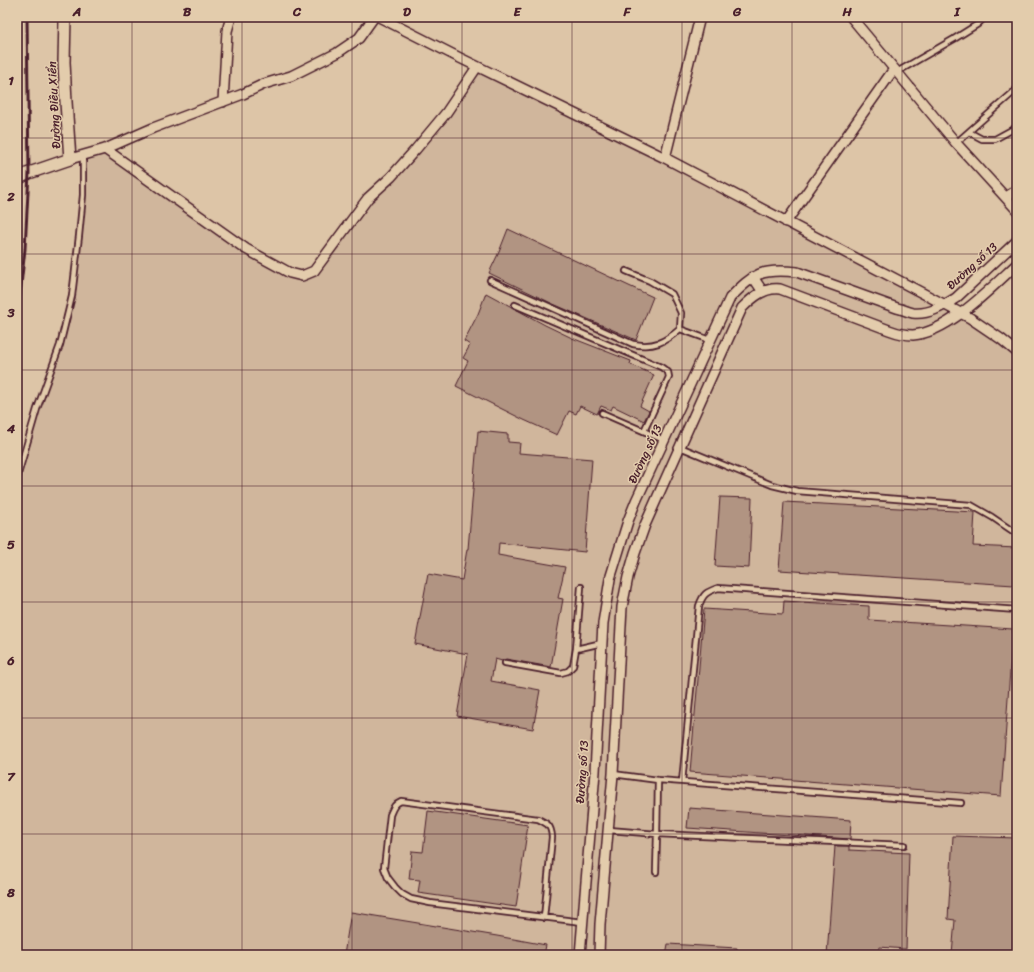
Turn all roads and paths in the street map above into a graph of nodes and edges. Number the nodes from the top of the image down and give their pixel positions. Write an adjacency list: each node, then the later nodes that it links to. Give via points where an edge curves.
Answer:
1 (65, 17): 18 (street, Đường Điều Xiển, via 64,62)
2 (231, 17): 11 (street, via 227,31)
3 (374, 17): 11 (street, via 359,38 338,53 291,76 264,84)
4 (379, 17): 8 (street)
5 (700, 17): 17 (street)
6 (851, 17): 9 (street)
7 (985, 17): 9 (lane, via 954,39)
8 (477, 67): 15 (street, via 446,113 416,150 368,198 314,271 302,276 290,273 246,249); 17 (street)
9 (895, 71): 14 (street); 23 (street)
10 (1017, 89): 13 (lane)
11 (223, 102): 15 (street)
12 (1017, 127): 13 (lane, via 995,139 982,139)
13 (969, 132): 14 (lane)
14 (956, 143): 21 (street)
15 (105, 149): 16 (street)
16 (83, 155): 18 (street); 40 (lane, via 83,195 72,296 60,345 37,409)
17 (665, 158): 23 (street)
18 (70, 159): 19 (street, Đường Điều Xiển, via 29,173)
19 (17, 180)
20 (1017, 190): 21 (street)
21 (1006, 197): 22 (street)
22 (1017, 210)
23 (786, 222): 31 (street)
24 (1017, 241): 31 (street, Đường số 13, via 956,298)
25 (1017, 264): 32 (street)
26 (626, 271): 33 (lane, via 672,294 681,313)
27 (753, 277): 29 (street); 31 (street, Đường số 13, via 774,271 797,272 914,313 928,312); 34 (street, Đường số 13, via 730,298)
28 (490, 280): 33 (lane, via 633,344 657,344)
29 (763, 292): 32 (street, via 780,289 902,335 927,333); 39 (street, via 742,308)
30 (515, 305): 37 (lane, via 661,366 668,372 669,377)
31 (945, 305): 32 (street)
32 (960, 314): 35 (street, via 970,318)
33 (680, 329): 34 (lane)
34 (710, 340): 38 (street, Đường số 13)
35 (1017, 352)
36 (602, 413): 37 (lane)
37 (644, 431): 38 (lane)
38 (664, 440): 39 (street); 44 (street, Đường số 13, via 636,501 610,579)
39 (680, 447): 41 (lane, via 772,485 797,491 971,505); 48 (street, via 645,525 628,577 622,607)
40 (17, 478)
41 (1017, 534)
42 (581, 587): 45 (lane)
43 (1017, 610): 50 (lane, via 718,588 709,591 702,597 698,606)
44 (602, 643): 45 (lane); 47 (street, Đường số 13)
45 (576, 649): 46 (lane, via 573,666 561,673)
46 (505, 663)
47 (595, 772): 48 (street); 57 (street, Đường số 13)
48 (613, 774): 49 (lane); 52 (street)
49 (658, 780): 50 (lane); 53 (lane)
50 (682, 782): 51 (lane)
51 (961, 803)
52 (609, 830): 53 (lane); 58 (street)
53 (658, 834): 54 (lane); 55 (lane)
54 (904, 845)
55 (656, 872)
56 (544, 918): 56 (lane, via 552,837 547,823 538,819 401,801 393,806 384,868 388,878 402,894 411,899 430,903); 57 (lane)
57 (582, 922): 58 (street); 59 (street, Đường số 13)
58 (600, 924): 60 (street)
59 (580, 955)
60 (599, 955)

